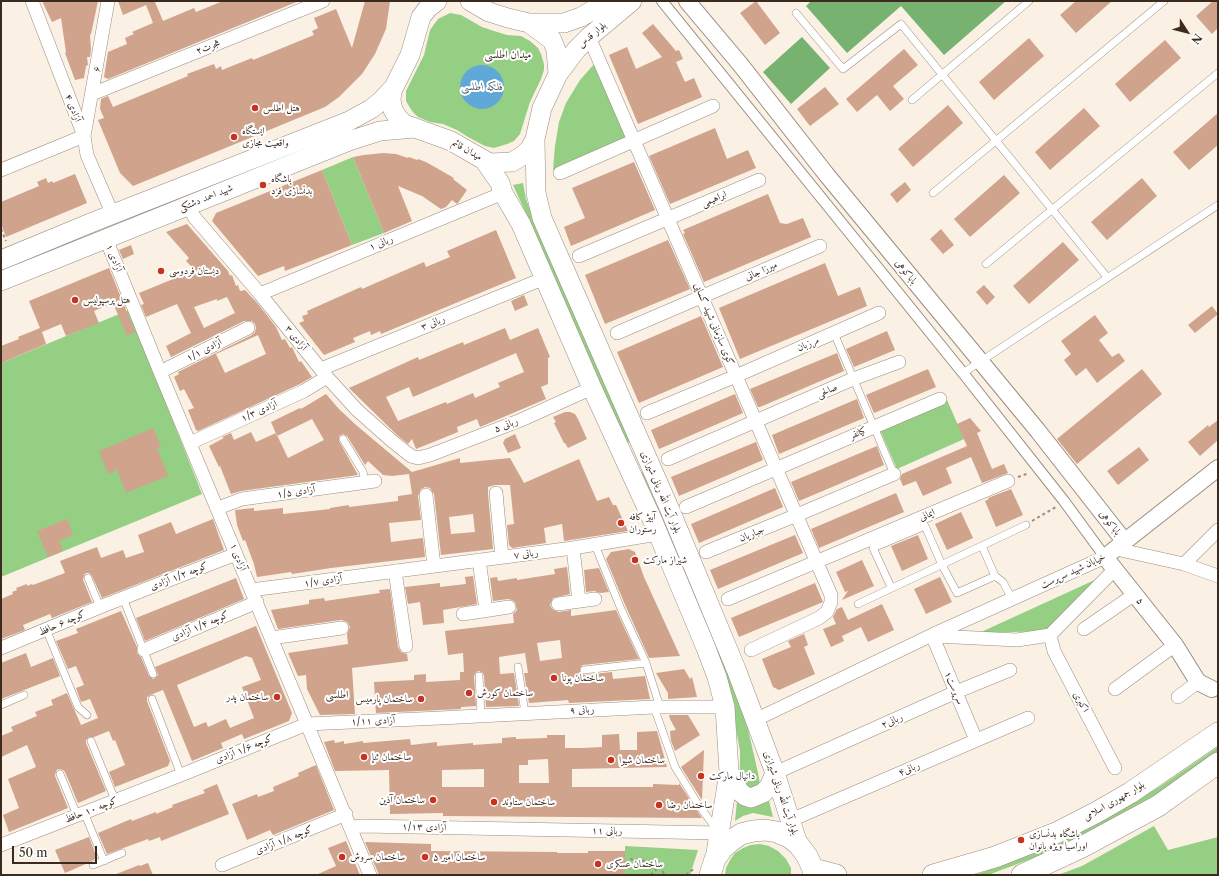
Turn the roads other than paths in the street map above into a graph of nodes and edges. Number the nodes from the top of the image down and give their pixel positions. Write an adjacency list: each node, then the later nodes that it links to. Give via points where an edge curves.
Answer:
1 (32, 1): 25 (street, ۴ آزادی)
2 (108, 1): 21 (street, ۶)
3 (323, 1): 21 (street, هجرت۲)
4 (437, 1): 13 (main road, میدان قائم)
5 (470, 1): 15 (main road, میدان قائم, via 489,12)
6 (608, 1): 15 (main road, بلوار قدس, via 564,24)
7 (632, 1): 16 (main road, بلوار قدس)
8 (662, 1): 57 (street)
9 (687, 1): 89 (street, باباکوهی, via 1038,431)
10 (1029, 1): 12 (lane)
11 (1164, 1): 28 (lane)
12 (1020, 4): 19 (lane)
13 (422, 9): 20 (main road, میدان قائم, via 410,55)
14 (796, 12): 19 (lane, via 843,69 901,24)
15 (529, 23): 18 (main road, میدان قائم, via 552,40 556,50)
16 (589, 36): 18 (main road, بلوار قدس); 27 (street, کوی سازمانی شهید کسایی)
17 (1218, 73): 37 (lane)
18 (558, 74): 26 (main road, میدان قائم, via 542,108)
19 (942, 74): 22 (lane); 28 (lane)
20 (394, 87): 24 (main road, میدان قائم, via 391,100 393,110 404,124); 38 (main road, شهید احمد دشتکی, via 371,109 349,121)
21 (92, 94): 25 (street, ۶)
22 (912, 100)
23 (713, 106): 27 (street)
24 (414, 128): 29 (main road, میدان قائم, via 451,141); 36 (main road, شهید احمد دشتکی, via 380,131 349,141)
25 (84, 136): 30 (street); 38 (street, ۴ آزادی, via 87,155)
26 (535, 139): 29 (main road, میدان قائم, via 526,152 512,162 490,163); 67 (main road, بلوار آیت الله ربانی شیرازی, via 536,193 542,218)
27 (634, 140): 31 (street); 39 (street, کوی سازمانی شهید کسایی)
28 (996, 141): 33 (lane); 37 (lane)
29 (484, 160): 34 (main road, بلوار آیت الله ربانی شیرازی, via 500,183)
30 (1, 170)
31 (560, 173)
32 (759, 180): 39 (street, ابراهیمی)
33 (933, 193)
34 (503, 194): 46 (main road, بلوار آیت الله ربانی شیرازی, via 521,224); 48 (street, ربانی ۱)
35 (1218, 205): 45 (lane)
36 (187, 206): 40 (main road, شهید احمد دشتکی); 48 (street, ۳ آزادی)
37 (1052, 209): 44 (lane); 45 (lane)
38 (113, 214): 43 (main road, شهید احمد دشتکی)
39 (669, 218): 42 (street, ابراهیمی); 49 (street, کوی سازمانی شهید کسایی)
40 (106, 239): 47 (main road, شهید احمد دشتکی); 55 (street, آزادی ۱)
41 (820, 246): 49 (street, میرزا جانی)
42 (579, 256)
43 (1, 260)
44 (986, 264)
45 (1107, 277): 57 (lane)
46 (545, 278): 56 (street, ربانی ۳); 60 (main road, بلوار آیت الله ربانی شیرازی)
47 (1, 281)
48 (260, 294): 56 (street, ۳ آزادی)
49 (702, 296): 52 (street, میرزا جانی); 58 (street, کوی سازمانی شهید کسایی)
50 (879, 313): 53 (street, مرزبان)
51 (248, 328): 55 (street, آزادی ۱/۱)
52 (617, 333)
53 (834, 333): 58 (street, مرزبان); 59 (lane)
54 (898, 362): 59 (street, صالحی)
55 (160, 372): 66 (street, آزادی ۱)
56 (324, 373): 66 (street, آزادی ۱/۳, via 304,391); 68 (street, ۳ آزادی, via 357,410 392,441)
57 (963, 373): 89 (street, via 1064,501)
58 (736, 376): 62 (street, مرزبان); 63 (street, کوی سازمانی شهید کسایی)
59 (853, 379): 63 (street, صالحی); 64 (lane)
60 (592, 388): 68 (street, ربانی ۵, via 521,420); 69 (main road, بلوار آیت الله ربانی شیرازی)
61 (940, 399): 64 (street, کیانفر)
62 (647, 413)
63 (756, 422): 70 (street, صالحی); 72 (street, کوی سازمانی شهید کسایی)
64 (873, 426): 72 (street, کیانفر); 73 (lane)
65 (343, 439): 75 (lane)
66 (190, 443): 79 (street, آزادی ۱)
67 (644, 451): 69 (main road); 145 (main road, بلوار آیت الله ربانی شیرازی)
68 (418, 458)
69 (625, 458): 83 (main road, بلوار آیت الله ربانی شیرازی)
70 (668, 459)
71 (1218, 468): 89 (street, خیابان شهید سرپرست)
72 (776, 469): 78 (street, کیانفر); 80 (street, کوی سازمانی شهید کسایی)
73 (894, 474): 80 (street, جباریان)
74 (1008, 481): 92 (street, ایمانی)
75 (370, 482): 79 (street, آزادی ۱/۵, via 242,499)
76 (496, 493): 90 (street)
77 (426, 495): 95 (street)
78 (686, 507)
79 (218, 508): 88 (street, آزادی ۱)
80 (797, 515): 87 (street, جباریان); 92 (street, کوی سازمانی شهید کسایی)
81 (1026, 525): 85 (lane)
82 (1218, 530): 93 (street)
83 (658, 534): 84 (street, ربانی ۷); 139 (main road, بلوار آیت الله ربانی شیرازی, via 706,648)
84 (595, 545): 86 (street, ربانی ۷); 125 (lane)
85 (982, 546): 94 (lane); 97 (lane)
86 (572, 548): 90 (street, ربانی ۷); 107 (street)
87 (706, 552)
88 (236, 554): 102 (street, آزادی ۱); 103 (street, کوچه ۱/۲ آزادی)
89 (1115, 554): 93 (street); 101 (street, ۵); 106 (street, خیابان شهید سرپرست); 118 (street, خیابان شهید سرپرست)
90 (502, 557): 91 (street, ربانی ۷)
91 (479, 560): 95 (street, ربانی ۷); 112 (street)
92 (816, 562): 105 (street, ایمانی); 124 (street, کوی سازمانی شهید کسایی, via 831,595 827,612)
93 (1184, 564): 98 (street)
94 (942, 565): 97 (lane, via 957,593); 100 (lane); 100 (lane, via 925,526 873,548)
95 (434, 566): 96 (street, ربانی ۷)
96 (395, 571): 102 (street, آزادی ۱/۷); 121 (street)
97 (995, 576): 106 (lane, via 1003,582)
98 (1218, 576)
99 (88, 578): 110 (lane)
100 (891, 588): 109 (lane)
101 (1135, 594): 115 (street); 120 (street, ۵)
102 (254, 596): 119 (street, آزادی ۱); 123 (street, کوچه ۱/۴ آزادی)
103 (123, 598): 110 (street, کوچه ۶ حافظ); 123 (lane)
104 (595, 599): 107 (street)
105 (728, 599)
106 (1012, 599): 117 (street, خیابان شهید سرپرست)
107 (579, 601): 108 (street)
108 (558, 604)
109 (858, 604)
110 (100, 607): 116 (street, کوچه ۶ حافظ)
111 (509, 607): 112 (street)
112 (486, 610): 113 (street)
113 (463, 614)
114 (342, 628): 119 (street)
115 (1084, 628)
116 (46, 629): 122 (street, کوچه ۶ حافظ); 141 (lane, via 78,707)
117 (932, 635): 118 (street, خیابان شهید سرپرست, via 1017,640); 133 (street, سرپرست۱); 145 (street, خیابان شهید سرپرست)
118 (1050, 635): 151 (street, اکبری, via 1054,651)
119 (271, 638): 146 (street, آزادی ۱)
120 (1175, 645): 131 (street, ۵); 132 (street)
121 (406, 646)
122 (1, 648)
123 (144, 650): 129 (lane)
124 (751, 650)
125 (646, 663): 127 (lane); 138 (lane)
126 (518, 667): 140 (lane)
127 (584, 670)
128 (1010, 670): 133 (street, ربانی۲)
129 (153, 674)
130 (479, 676): 142 (lane)
131 (1205, 686): 135 (street)
132 (1114, 688)
133 (956, 692): 148 (street, سرپرست۱); 153 (street, ربانی۲)
134 (24, 695): 137 (lane)
135 (1178, 697)
136 (152, 699): 155 (lane)
137 (1, 705)
138 (657, 707): 139 (street, ربانی ۹); 140 (street, ربانی ۹); 162 (lane, via 675,768)
139 (724, 707): 152 (main road, بلوار آیت الله ربانی شیرازی)
140 (525, 713): 142 (street, ربانی ۹)
141 (87, 715)
142 (481, 715): 143 (street, ربانی ۹)
143 (440, 718): 146 (street, آزادی ۱/۱۱)
144 (1028, 718): 148 (street, ربانی۴)
145 (755, 720): 153 (main road, بلوار آیت الله ربانی شیرازی)
146 (307, 724): 155 (street, کوچه ۱/۶ آزادی); 158 (street, آزادی ۱)
147 (1218, 733): 173 (main road, بلوار جمهوری اسلامی, via 1130,793 1056,833 995,857)
148 (976, 740): 159 (street, ربانی۴)
149 (91, 742): 156 (lane)
150 (1218, 763): 174 (main road, via 1158,806 1082,847)
151 (1115, 768)
152 (729, 772): 153 (main road, via 739,791 751,798 770,787); 162 (main road, بلوار آیت الله ربانی شیرازی)
153 (775, 773): 159 (main road, بلوار آیت الله ربانی شیرازی)
154 (60, 774): 157 (lane)
155 (181, 775): 156 (street, کوچه ۱۰ حافظ)
156 (115, 800): 157 (street, کوچه ۱۰ حافظ)
157 (80, 813): 164 (street, کوچه ۱۰ حافظ); 166 (lane)
158 (346, 814): 160 (street, آزادی ۱); 168 (street, کوچه ۱/۸ آزادی)
159 (791, 820): 163 (main road, بلوار آیت الله ربانی شیرازی)
160 (352, 827): 161 (street, آزادی ۱/۱۳); 171 (street, آزادی ۱)
161 (496, 828): 162 (street, ربانی ۱۱)
162 (719, 833): 169 (main road, بلوار آیت الله ربانی شیرازی)
163 (798, 844): 169 (main road, via 778,832 765,830 741,834 731,840); 170 (main road, via 807,856)
164 (1, 845)
165 (122, 853): 166 (lane)
166 (104, 861): 167 (lane)
167 (93, 865)
168 (222, 865)
169 (707, 868)
170 (813, 872): 172 (main road)
171 (370, 875)
172 (836, 875)
173 (933, 875)
174 (1022, 875)

